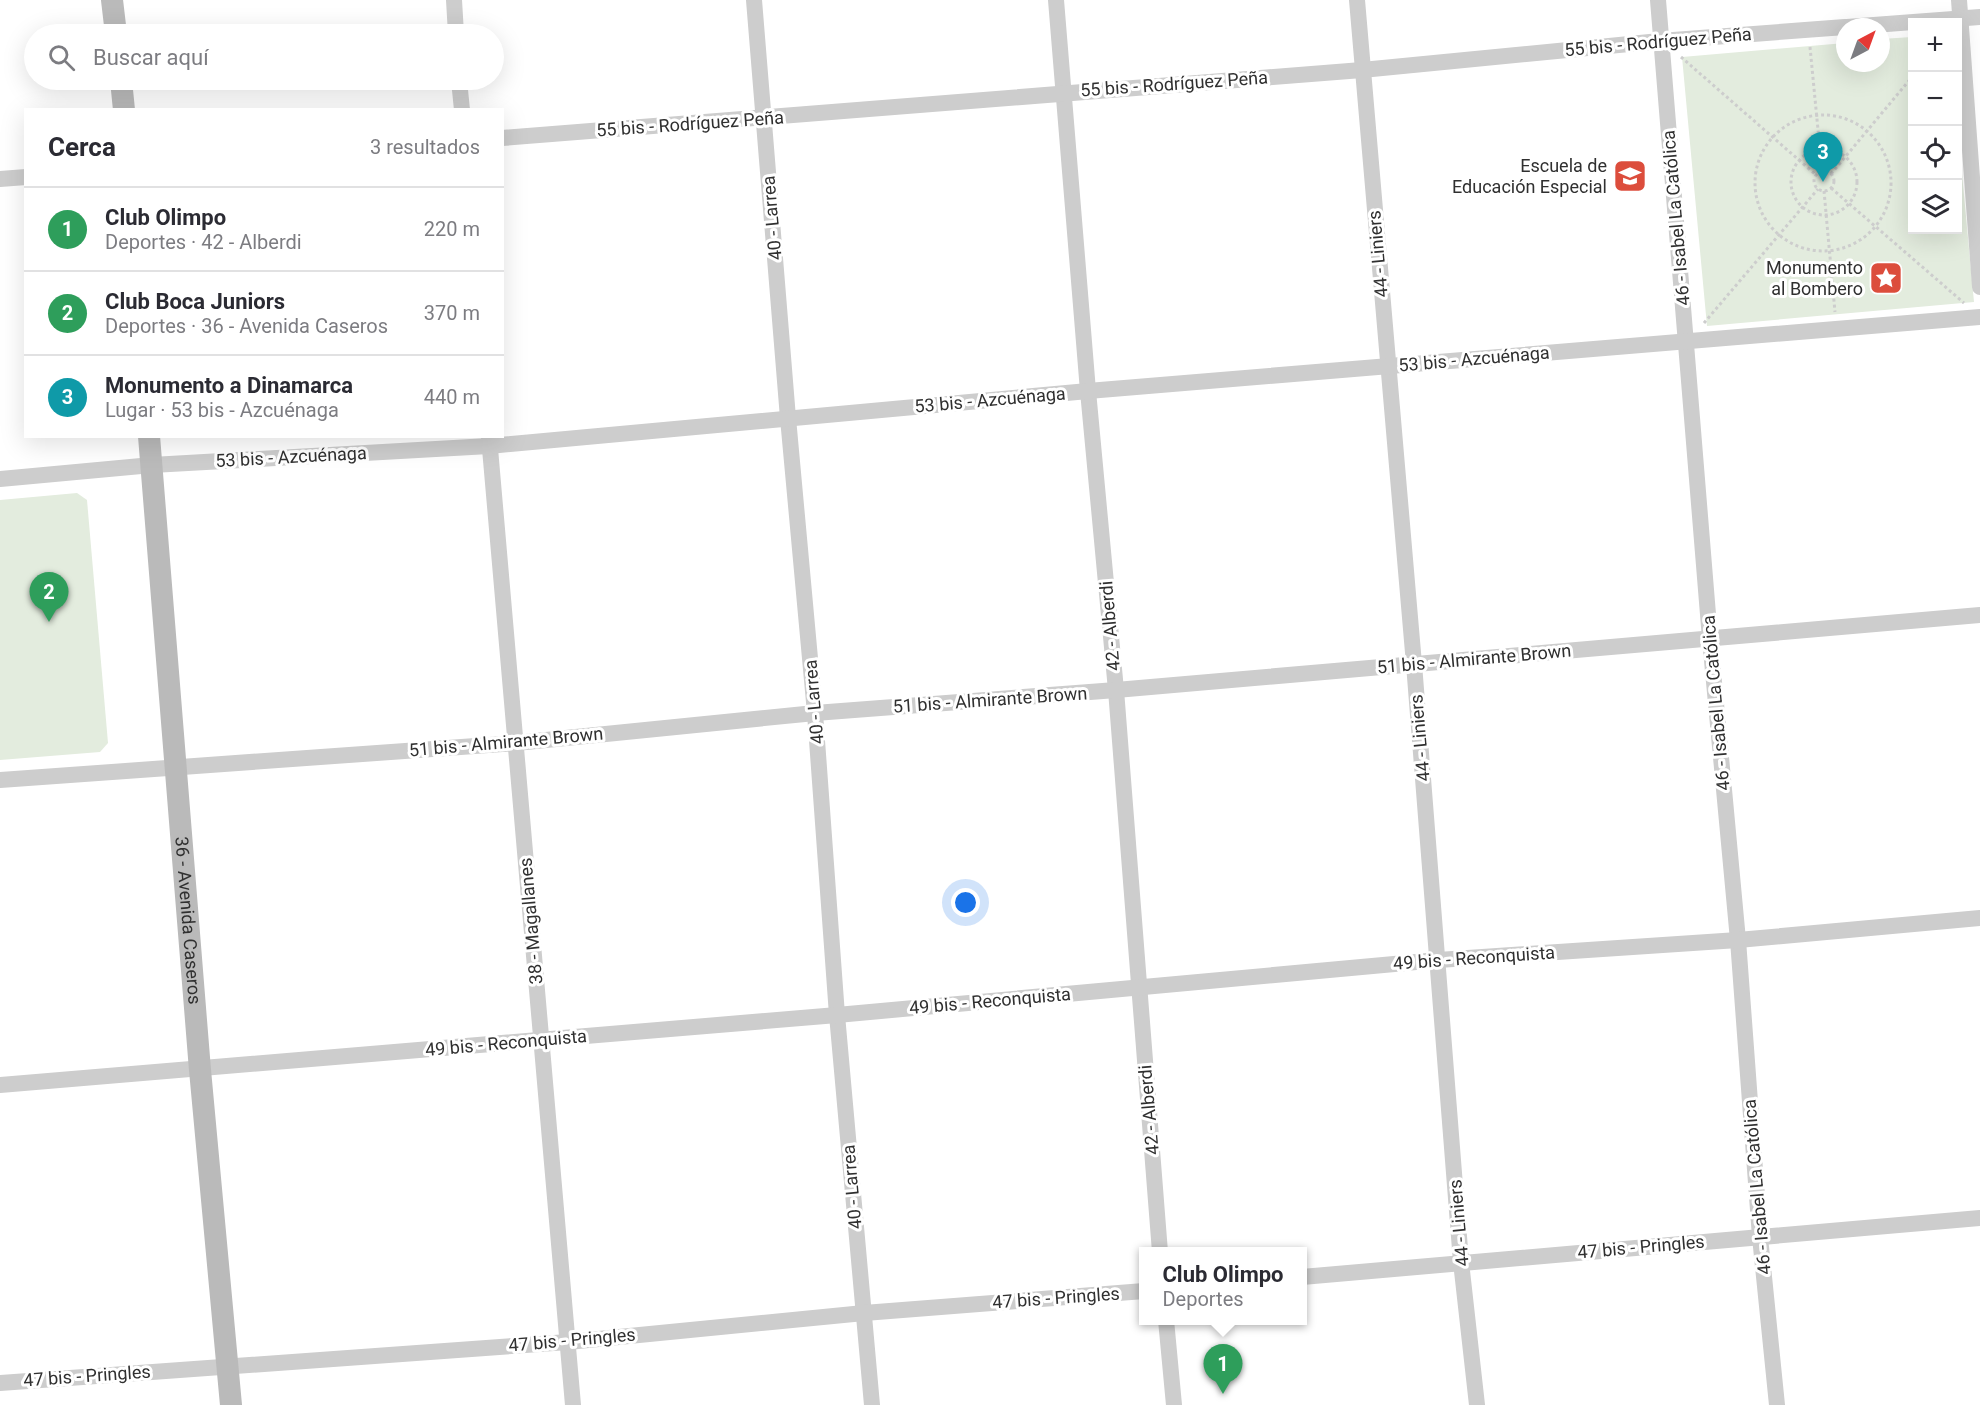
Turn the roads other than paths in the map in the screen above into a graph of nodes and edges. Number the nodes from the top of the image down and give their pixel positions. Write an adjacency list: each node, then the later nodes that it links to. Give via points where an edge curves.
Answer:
1 (112, 0): 12 (main road)
2 (454, 0): 13 (street)
3 (754, 0): 24 (street, 40 - Larrea)
4 (1056, 0): 21 (street, 42 - Alberdi)
5 (1357, 0): 18 (street, 44 - Liniers)
6 (1658, 0): 16 (street, 46 - Isabel La Católica)
7 (1959, 0): 9 (street)
8 (1980, 17): 10 (street, 55 bis - Rodríguez Peña)
9 (1960, 18)
10 (1962, 19)
11 (1908, 23): 14 (street, 55 bis - Rodríguez Peña)
12 (115, 24)
13 (455, 24)
14 (1890, 24)
15 (1836, 28): 16 (street, 55 bis - Rodríguez Peña)
16 (1660, 41): 18 (street, 55 bis - Rodríguez Peña); 30 (street, 46 - Isabel La Católica)
17 (1962, 46): 28 (street)
18 (1362, 70): 21 (street, 55 bis - Rodríguez Peña); 31 (street, 44 - Liniers)
19 (122, 90): 22 (main road)
20 (460, 90): 23 (street)
21 (1063, 93): 24 (street, 55 bis - Rodríguez Peña); 32 (street, 42 - Alberdi)
22 (124, 108)
23 (462, 108)
24 (764, 119): 25 (street, 55 bis - Rodríguez Peña); 33 (street, 40 - Larrea)
25 (504, 138)
26 (24, 177): 27 (street)
27 (0, 179)
28 (1980, 287)
29 (1976, 313): 30 (street, 53 bis - Azcuénaga)
30 (1686, 342): 31 (street, 53 bis - Azcuénaga); 39 (street, 46 - Isabel La Católica)
31 (1388, 366): 32 (street, 53 bis - Azcuénaga); 40 (street, 44 - Liniers)
32 (1088, 391): 33 (street, 53 bis - Azcuénaga); 41 (street, 42 - Alberdi)
33 (788, 418): 35 (street, 53 bis - Azcuénaga); 42 (street, 40 - Larrea)
34 (149, 438): 36 (main road, 36 - Avenida Caseros)
35 (489, 441): 36 (street, 53 bis - Azcuénaga); 43 (street, 38 - Magallanes)
36 (152, 465): 37 (street, 53 bis - Azcuénaga); 44 (main road, 36 - Avenida Caseros)
37 (0, 478)
38 (1980, 615): 39 (street, 51 bis - Almirante Brown)
39 (1710, 639): 40 (street, 51 bis - Almirante Brown); 47 (street, 46 - Isabel La Católica)
40 (1414, 664): 41 (street, 51 bis - Almirante Brown); 48 (street, 44 - Liniers)
41 (1116, 690): 42 (street, 51 bis - Almirante Brown); 49 (street, 42 - Alberdi)
42 (816, 713): 43 (street, 51 bis - Almirante Brown); 50 (street, 40 - Larrea)
43 (516, 743): 44 (street, 51 bis - Almirante Brown); 51 (street, 38 - Magallanes)
44 (177, 767): 45 (street, 51 bis - Almirante Brown); 52 (main road, 36 - Avenida Caseros)
45 (0, 780)
46 (1980, 918): 47 (street, 49 bis - Reconquista)
47 (1738, 940): 48 (street, 49 bis - Reconquista); 55 (street, 46 - Isabel La Católica)
48 (1438, 960): 49 (street, 49 bis - Reconquista); 57 (street, 44 - Liniers)
49 (1139, 987): 50 (street, 49 bis - Reconquista); 56 (street, 42 - Alberdi)
50 (837, 1015): 51 (street, 49 bis - Reconquista); 60 (street, 40 - Larrea)
51 (541, 1040): 52 (street, 49 bis - Reconquista); 62 (street, 38 - Magallanes)
52 (200, 1070): 53 (street, 49 bis - Reconquista); 63 (main road, 36 - Avenida Caseros)
53 (0, 1085)
54 (1980, 1218): 55 (street, 47 bis - Pringles)
55 (1760, 1237): 57 (street, 47 bis - Pringles); 70 (street, 46 - Isabel La Católica)
56 (1160, 1247)
57 (1461, 1262): 58 (street, 47 bis - Pringles); 69 (street, 44 - Liniers)
58 (1307, 1277)
59 (1139, 1291): 60 (street, 47 bis - Pringles)
60 (864, 1313): 62 (street, 47 bis - Pringles); 67 (street, 40 - Larrea)
61 (1166, 1325): 68 (street)
62 (568, 1342): 63 (street, 47 bis - Pringles); 66 (street, 38 - Magallanes)
63 (227, 1366): 64 (street, 47 bis - Pringles); 65 (main road, 36 - Avenida Caseros)
64 (0, 1383)
65 (231, 1405)
66 (573, 1405)
67 (872, 1405)
68 (1174, 1405)
69 (1477, 1405)
70 (1777, 1405)

